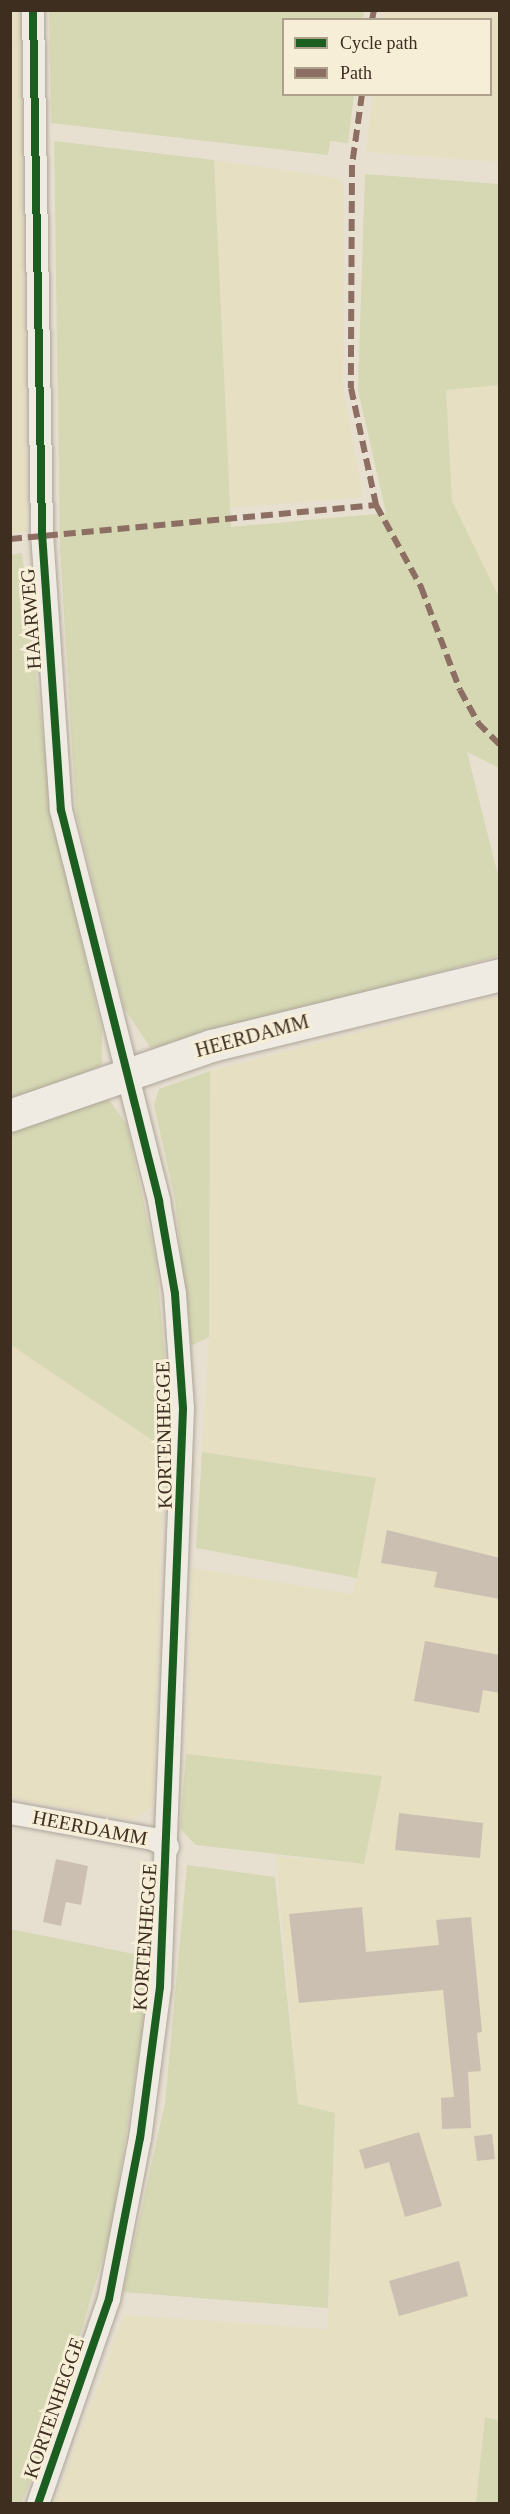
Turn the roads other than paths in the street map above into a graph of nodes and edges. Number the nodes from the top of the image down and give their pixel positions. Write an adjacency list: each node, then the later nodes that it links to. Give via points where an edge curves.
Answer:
1 (33, 10): 3 (street, HAARWEG, via 42,533 61,810)
2 (500, 975): 3 (street, HEERDAMM, via 223,1043)
3 (124, 1075): 4 (street, HEERDAMM); 6 (street, KORTENHEGGE, via 169,1259 183,1409)
4 (10, 1116)
5 (10, 1814): 6 (street, HEERDAMM, via 153,1839)
6 (168, 1847): 7 (street, KORTENHEGGE, via 160,1987 123,2234 109,2299)
7 (38, 2504)

